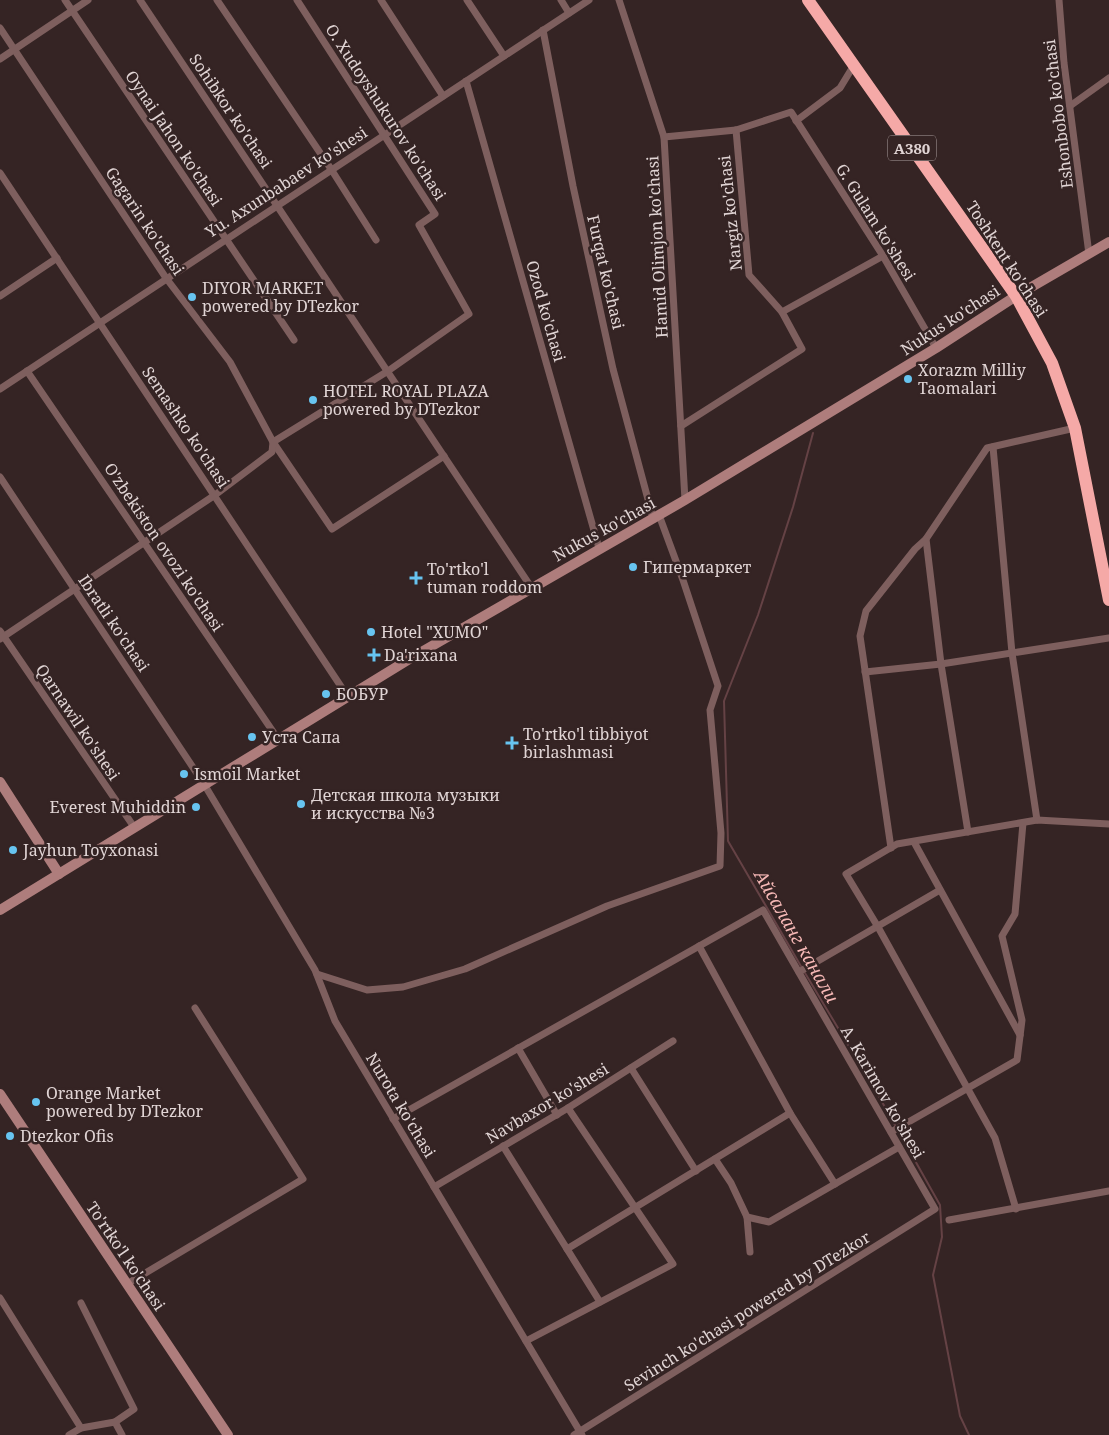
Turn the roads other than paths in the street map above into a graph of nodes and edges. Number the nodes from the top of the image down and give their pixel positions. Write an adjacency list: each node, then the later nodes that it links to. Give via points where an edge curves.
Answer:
1 (65, 0): 13 (street, Oynai Jahon ko'chasi)
2 (88, 0): 13 (street)
3 (140, 0): 31 (street, Sohibkor ko'chasi)
4 (217, 0): 29 (street)
5 (297, 0): 27 (street, O. Xudoyshukurov ko'chasi)
6 (381, 0): 23 (street)
7 (467, 0): 18 (street)
8 (561, 0): 14 (street)
9 (589, 0): 14 (street, Yu. Axunbabaev ko'shesi)
10 (618, 0): 28 (street, Hamid Olimjon ko'chasi)
11 (808, 0): 20 (highway, Toshkent ko'chasi / A380)
12 (1059, 0): 24 (street, Eshonbobo ko'chasi)
13 (72, 10): 17 (street); 32 (street, Oynai Jahon ko'chasi)
14 (569, 13): 16 (street, Yu. Axunbabaev ko'shesi)
15 (0, 28): 17 (street, Gagarin ko'chasi)
16 (542, 30): 18 (street, Yu. Axunbabaev ko'shesi); 56 (street, Furqat ko'chasi, via 572,186 613,369)
17 (14, 50): 19 (street); 38 (street, Gagarin ko'chasi)
18 (504, 56): 22 (street, Yu. Axunbabaev ko'shesi)
19 (0, 59)
20 (854, 65): 25 (street, via 840,88); 40 (highway, Toshkent ko'chasi / A380)
21 (1109, 78): 24 (street)
22 (466, 81): 23 (street, Yu. Axunbabaev ko'shesi); 59 (street, Ozod ko'chasi)
23 (443, 96): 27 (street, Yu. Axunbabaev ko'shesi)
24 (1070, 106): 35 (street, Eshonbobo ko'chasi)
25 (796, 121): 26 (street, G. Gulam ko'shesi, via 791,112); 36 (street, G. Gulam ko'shesi)
26 (736, 130): 28 (street); 41 (street, Nargiz ko'chasi, via 749,275)
27 (385, 134): 29 (street, Yu. Axunbabaev ko'shesi); 46 (street, O. Xudoyshukurov ko'chasi, via 435,214 419,224 470,314)
28 (664, 137): 48 (street, Hamid Olimjon ko'chasi)
29 (331, 169): 31 (street, Yu. Axunbabaev ko'shesi); 33 (street)
30 (0, 173): 37 (street, Semashko ko'chasi)
31 (277, 204): 32 (street, Yu. Axunbabaev ko'shesi); 46 (street, Sohibkor ko'chasi)
32 (225, 239): 38 (street, Yu. Axunbabaev ko'shesi); 43 (street, Oynai Jahon ko'chasi)
33 (376, 240)
34 (1109, 242): 35 (main road, Nukus ko'chasi)
35 (1090, 254): 40 (main road, Nukus ko'chasi)
36 (883, 256): 41 (street); 44 (street, G. Gulam ko'shesi)
37 (57, 258): 39 (street); 42 (street, Semashko ko'chasi)
38 (166, 278): 42 (street, Yu. Axunbabaev ko'shesi); 50 (street, Gagarin ko'chasi, via 230,362)
39 (0, 296)
40 (1016, 296): 44 (main road, Nukus ko'chasi); 49 (highway, Toshkent ko'chasi / A380, via 1052,363)
41 (782, 312): 48 (street, Nargiz ko'chasi, via 802,349)
42 (100, 322): 45 (street, Yu. Axunbabaev ko'shesi); 54 (street, Semashko ko'chasi)
43 (294, 340)
44 (936, 348): 55 (main road, Nukus ko'chasi)
45 (27, 371): 47 (street, Yu. Axunbabaev ko'shesi); 58 (street, O'zbekiston ovozi ko'chasi)
46 (388, 371): 50 (street); 52 (street, Sohibkor ko'chasi)
47 (0, 389)
48 (681, 426): 55 (street, Hamid Olimjon ko'chasi)
49 (1075, 428): 51 (street); 62 (highway, Toshkent ko'chasi / A380)
50 (273, 442): 52 (street, Gagarin ko'chasi, via 332,529); 54 (street, via 272,452)
51 (992, 447): 57 (street, via 987,448); 65 (street)
52 (444, 456): 60 (street, Sohibkor ko'chasi)
53 (0, 477): 61 (street, Ibratli ko'chasi)
54 (215, 494): 58 (street); 68 (street, Semashko ko'chasi)
55 (685, 500): 56 (main road, Nukus ko'chasi)
56 (656, 516): 59 (main road, Nukus ko'chasi); 85 (street, Furqat ko'chasi, via 684,580 718,686 710,710 722,834 720,866 607,906 465,969 403,987 367,990)
57 (926, 539): 66 (street); 67 (street, via 866,611 860,636)
58 (144, 542): 61 (street); 69 (street, O'zbekiston ovozi ko'chasi)
59 (599, 548): 60 (main road, Nukus ko'chasi)
60 (531, 587): 68 (main road, Nukus ko'chasi)
61 (75, 589): 63 (street); 71 (street, Ibratli ko'chasi)
62 (1109, 600)
63 (1, 636): 75 (street, Qarnawil ko'shesi)
64 (1109, 638): 65 (street)
65 (1012, 654): 66 (street); 72 (street)
66 (941, 664): 67 (street); 76 (street)
67 (865, 672): 78 (street)
68 (348, 697): 69 (main road, Nukus ko'chasi)
69 (278, 739): 71 (main road, Nukus ko'chasi)
70 (0, 782): 79 (main road)
71 (204, 784): 75 (main road, Nukus ko'chasi); 85 (street, Nurota ko'chasi)
72 (1037, 820): 73 (street); 74 (street)
73 (1023, 823): 76 (street); 87 (street, via 1015,914 1002,936 1022,1020)
74 (1109, 824)
75 (134, 828): 79 (main road, Nukus ko'chasi)
76 (968, 832): 77 (street)
77 (914, 842): 78 (street); 80 (street)
78 (891, 848): 82 (street, via 846,874)
79 (59, 874): 81 (main road, Nukus ko'chasi)
80 (940, 890): 82 (street); 87 (street)
81 (0, 910)
82 (878, 927): 84 (street); 91 (street)
83 (699, 946): 84 (street, A. Karimov ko'shesi, via 763,910); 89 (street); 94 (street)
84 (799, 972): 97 (street, A. Karimov ko'shesi)
85 (317, 974): 96 (street, Nurota ko'chasi, via 335,1022)
86 (195, 1008): 112 (street, via 303,1179)
87 (1020, 1036): 91 (street, via 1017,1060)
88 (673, 1041): 90 (street, Navbaxor ko'shesi)
89 (518, 1048): 95 (street); 96 (street)
90 (631, 1068): 93 (street, Navbaxor ko'shesi); 101 (street)
91 (968, 1088): 97 (street); 106 (street, via 995,1138)
92 (0, 1094): 112 (main road, To'rtko'l ko'chasi)
93 (568, 1108): 95 (street, Navbaxor ko'shesi); 105 (street)
94 (790, 1113): 100 (street); 102 (street)
95 (557, 1115): 98 (street, Navbaxor ko'shesi)
96 (393, 1119): 103 (street, Nurota ko'chasi)
97 (891, 1132): 99 (street, A. Karimov ko'shesi)
98 (503, 1146): 103 (street, Navbaxor ko'shesi); 110 (street)
99 (899, 1147): 102 (street); 107 (street, A. Karimov ko'shesi)
100 (716, 1159): 101 (street); 108 (street)
101 (696, 1171): 105 (street)
102 (835, 1184): 108 (street, via 770,1222)
103 (434, 1187): 116 (street, Nurota ko'chasi)
104 (1109, 1191): 106 (street)
105 (637, 1207): 110 (street); 114 (street, via 673,1264)
106 (1016, 1208): 109 (street)
107 (935, 1209): 119 (street, Sevinch ko'chasi powered by DTezkor)
108 (747, 1217): 111 (street)
109 (949, 1220)
110 (568, 1249): 114 (street)
111 (750, 1252)
112 (127, 1284): 122 (main road, To'rtko'l ko'chasi)
113 (0, 1298): 118 (street)
114 (600, 1302): 116 (street)
115 (81, 1303): 117 (street, via 134,1409)
116 (526, 1341): 119 (street, Nurota ko'chasi)
117 (115, 1422): 118 (street); 121 (street)
118 (81, 1428): 120 (street)
119 (579, 1434)
120 (69, 1435)
121 (122, 1435)
122 (228, 1435)

